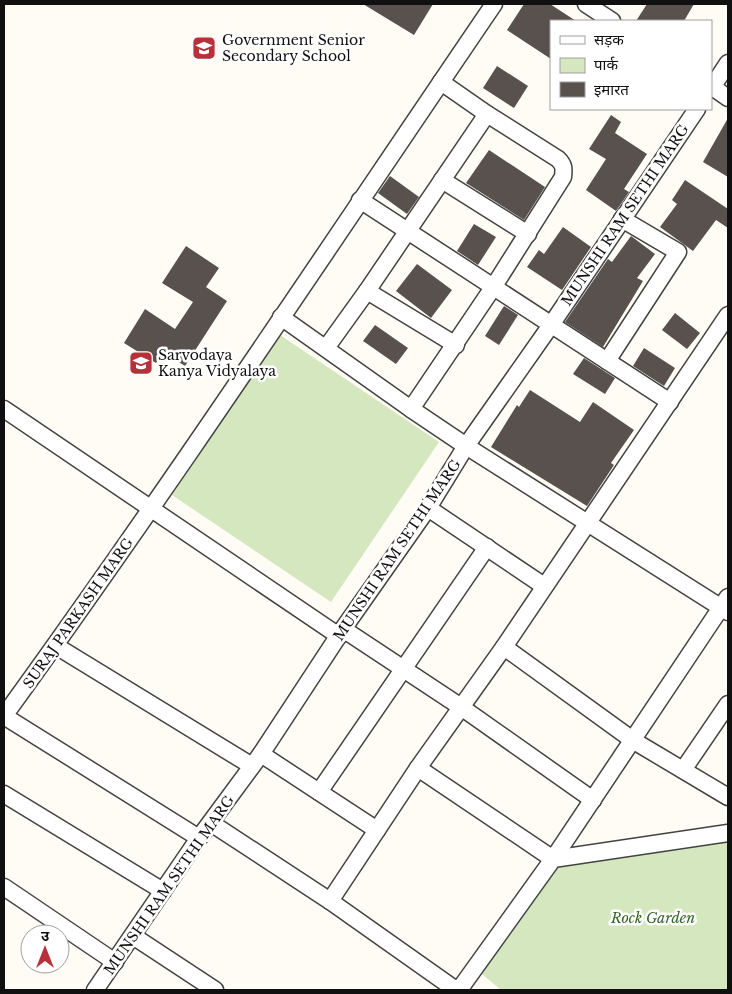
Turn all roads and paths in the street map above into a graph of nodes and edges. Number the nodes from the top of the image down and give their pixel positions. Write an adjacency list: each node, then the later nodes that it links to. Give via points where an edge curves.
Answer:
1 (494, 4): 5 (street, SURAJ PARKASH MARG)
2 (586, 4): 3 (street)
3 (610, 20)
4 (728, 63): 6 (street)
5 (441, 82): 10 (street); 12 (street, SURAJ PARKASH MARG)
6 (712, 86)
7 (712, 88): 8 (street)
8 (728, 98)
9 (696, 110): 13 (street, MUNSHI RAM SETHI MARG)
10 (487, 114): 11 (street); 15 (street, via 563,164 562,177)
11 (442, 180): 14 (street); 15 (street)
12 (360, 200): 14 (street); 19 (street, SURAJ PARKASH MARG)
13 (622, 219): 20 (street, MUNSHI RAM SETHI MARG); 23 (street, via 678,252)
14 (408, 230): 16 (street); 17 (street)
15 (528, 234): 16 (street)
16 (494, 286): 20 (street); 21 (street)
17 (368, 291): 21 (street); 22 (street)
18 (728, 315): 24 (street)
19 (281, 317): 22 (street); 29 (street, SURAJ PARKASH MARG)
20 (551, 325): 23 (street); 27 (street, MUNSHI RAM SETHI MARG)
21 (456, 345): 26 (street)
22 (326, 348): 26 (street)
23 (607, 361): 24 (street)
24 (670, 402): 30 (street)
25 (4, 409): 29 (street)
26 (411, 409): 27 (street)
27 (466, 446): 28 (street, MUNSHI RAM SETHI MARG); 30 (street)
28 (428, 508): 31 (street); 34 (street, MUNSHI RAM SETHI MARG)
29 (151, 509): 34 (street); 35 (street, SURAJ PARKASH MARG)
30 (588, 523): 32 (street); 33 (street)
31 (487, 547): 32 (street); 37 (street)
32 (544, 586): 36 (street)
33 (726, 605): 41 (street)
34 (341, 633): 37 (street); 42 (street, MUNSHI RAM SETHI MARG)
35 (56, 646): 40 (street, SURAJ PARKASH MARG); 42 (street)
36 (504, 647): 39 (street); 41 (street)
37 (403, 669): 39 (street); 45 (street)
38 (728, 704): 44 (street)
39 (461, 707): 43 (street); 48 (street)
40 (4, 716): 52 (street)
41 (634, 741): 44 (street); 48 (street)
42 (257, 760): 45 (street); 49 (street, MUNSHI RAM SETHI MARG)
43 (418, 768): 50 (street); 53 (street)
44 (683, 770): 47 (street)
45 (319, 792): 50 (street)
46 (4, 794): 55 (street)
47 (728, 797)
48 (593, 800): 53 (street)
49 (211, 823): 52 (street, MUNSHI RAM SETHI MARG); 56 (street)
50 (377, 830): 56 (street)
51 (728, 833): 53 (street)
52 (199, 838): 55 (street, MUNSHI RAM SETHI MARG)
53 (553, 859): 61 (street)
54 (4, 887): 58 (street)
55 (163, 891): 57 (street, MUNSHI RAM SETHI MARG)
56 (330, 902): 61 (street)
57 (133, 936): 58 (street, MUNSHI RAM SETHI MARG); 60 (street)
58 (115, 962): 59 (street, MUNSHI RAM SETHI MARG)
59 (95, 990)
60 (215, 990)
61 (458, 990)

